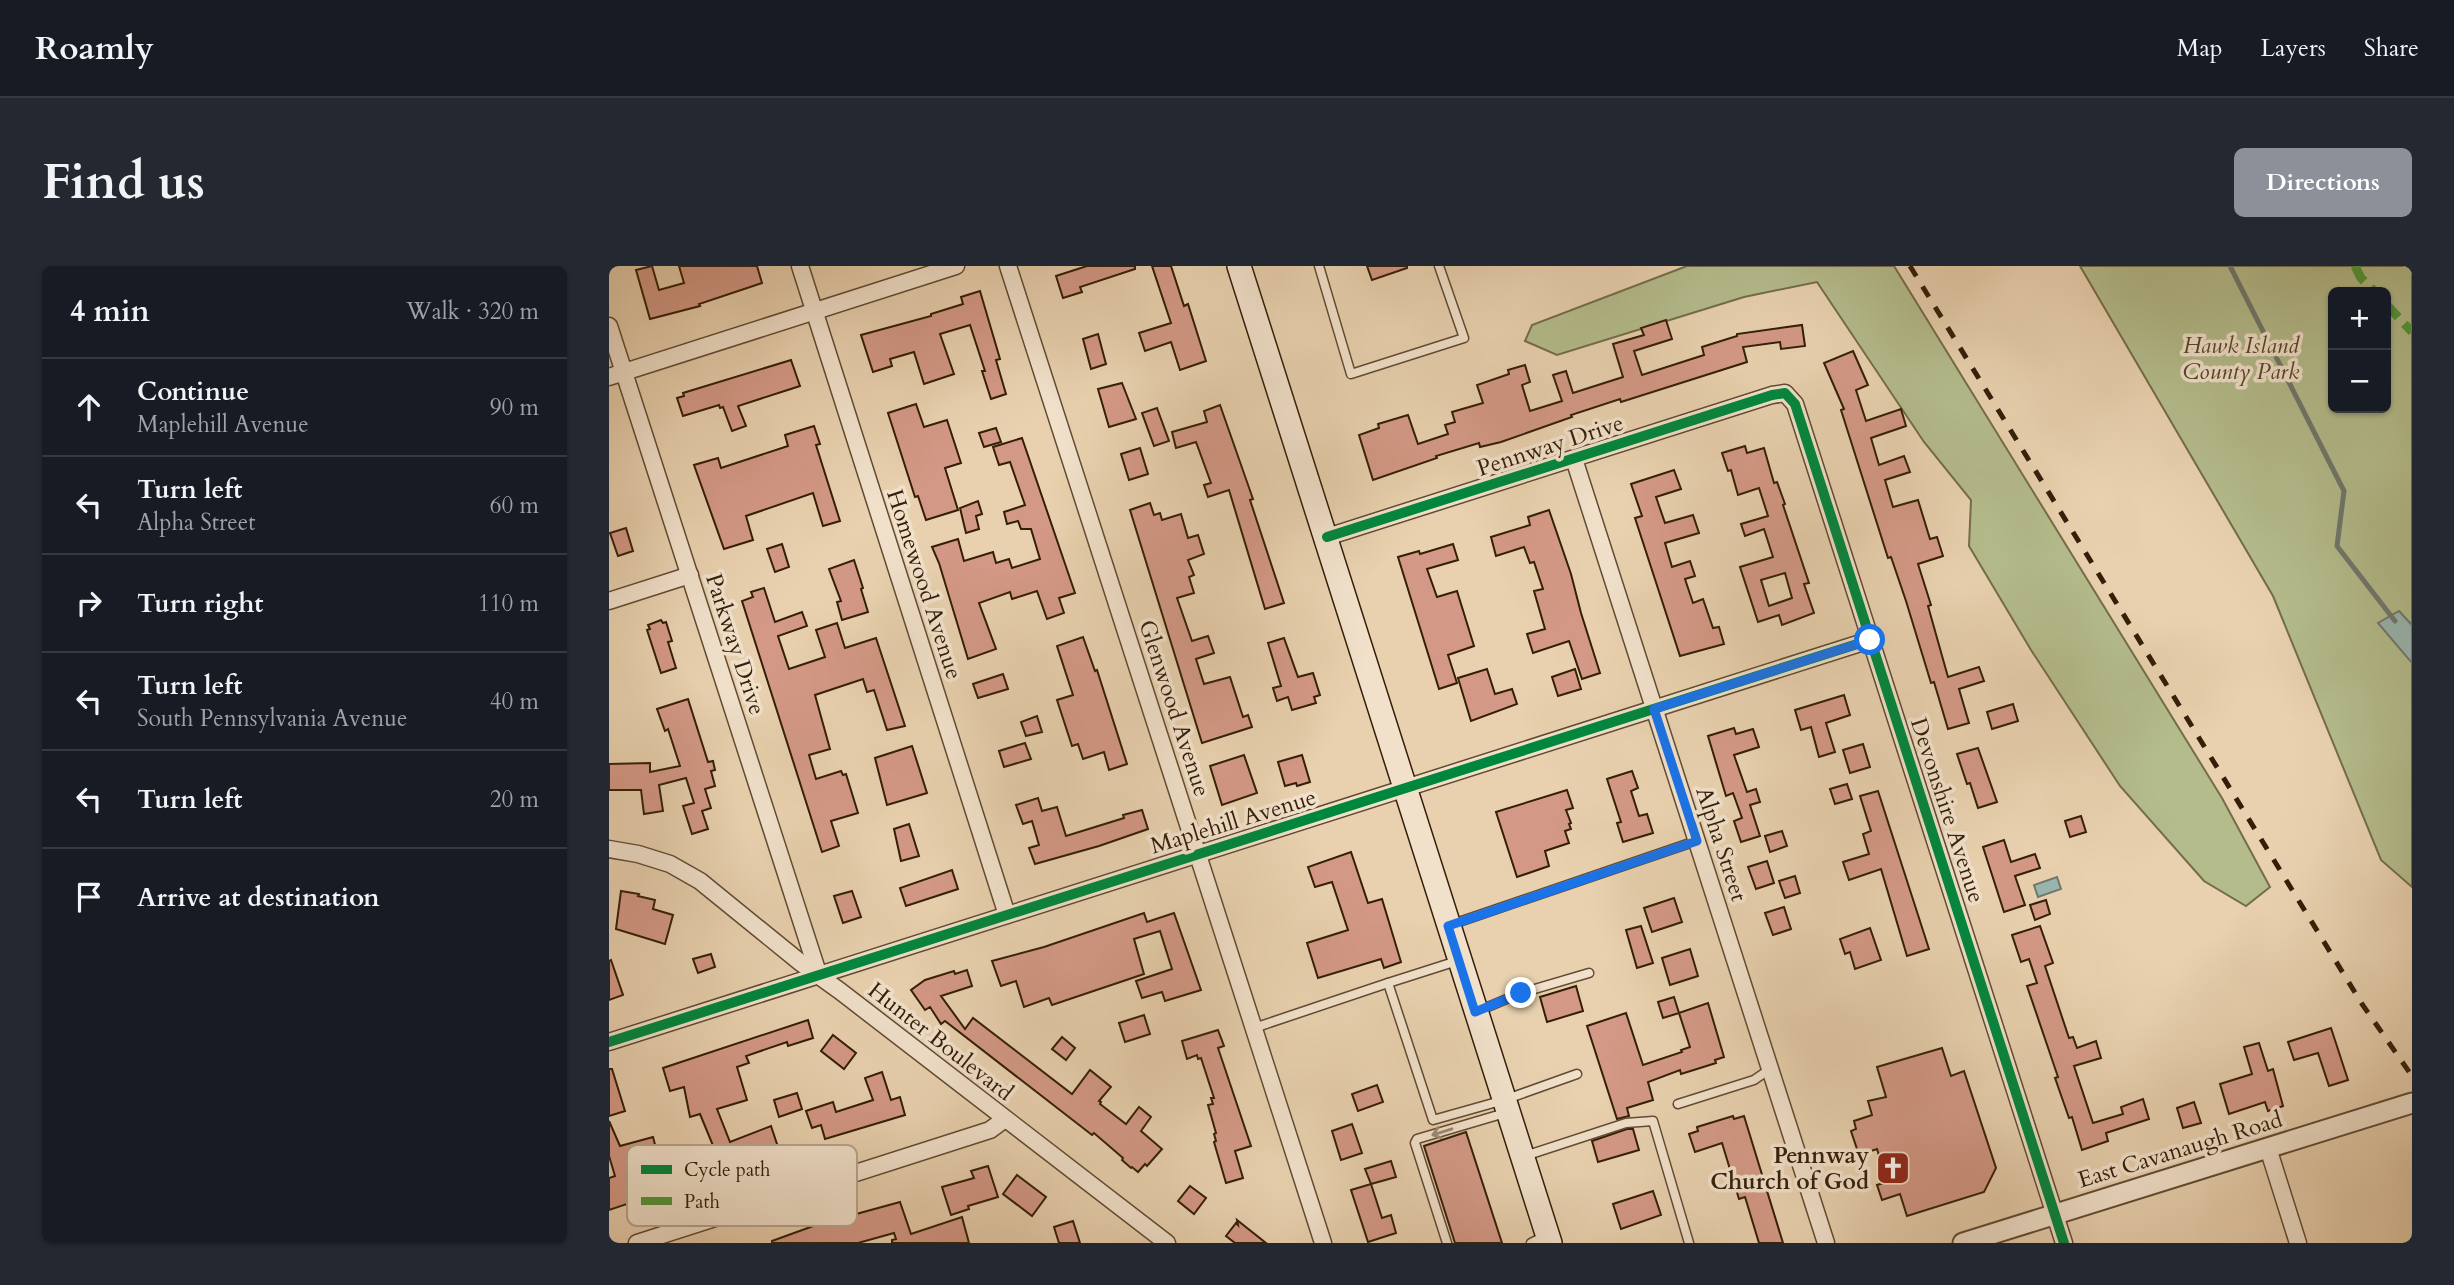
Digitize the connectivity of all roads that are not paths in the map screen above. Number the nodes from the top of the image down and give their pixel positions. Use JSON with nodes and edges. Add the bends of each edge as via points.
{"nodes":[{"id":1,"x":800,"y":266,"type":"edge"},
{"id":2,"x":956,"y":266,"type":"edge"},
{"id":3,"x":1008,"y":266,"type":"edge"},
{"id":4,"x":1239,"y":266,"type":"edge"},
{"id":5,"x":1319,"y":266,"type":"edge"},
{"id":6,"x":1439,"y":266,"type":"edge"},
{"id":7,"x":814,"y":311,"type":"junction"},
{"id":8,"x":609,"y":326,"type":"edge"},
{"id":9,"x":617,"y":374,"type":"edge"},
{"id":10,"x":1785,"y":393,"type":"joint"},
{"id":11,"x":1574,"y":459,"type":"junction"},
{"id":12,"x":1327,"y":537,"type":"junction"},
{"id":13,"x":690,"y":575,"type":"junction"},
{"id":14,"x":609,"y":601,"type":"edge"},
{"id":15,"x":1870,"y":640,"type":"junction"},
{"id":16,"x":1654,"y":709,"type":"junction"},
{"id":17,"x":1407,"y":788,"type":"junction"},
{"id":18,"x":1697,"y":841,"type":"junction"},
{"id":19,"x":609,"y":849,"type":"edge"},
{"id":20,"x":1198,"y":854,"type":"junction"},
{"id":21,"x":1007,"y":915,"type":"junction"},
{"id":22,"x":1448,"y":926,"type":"junction"},
{"id":23,"x":1459,"y":961,"type":"junction"},
{"id":24,"x":1588,"y":973,"type":"dead end"},
{"id":25,"x":819,"y":976,"type":"junction"},
{"id":26,"x":1388,"y":983,"type":"junction"},
{"id":27,"x":1475,"y":1012,"type":"junction"},
{"id":28,"x":1254,"y":1028,"type":"junction"},
{"id":29,"x":609,"y":1042,"type":"edge"},
{"id":30,"x":1770,"y":1069,"type":"junction"},
{"id":31,"x":1577,"y":1074,"type":"dead end"},
{"id":32,"x":2412,"y":1102,"type":"edge"},
{"id":33,"x":1678,"y":1104,"type":"dead end"},
{"id":34,"x":1506,"y":1106,"type":"junction"},
{"id":35,"x":1005,"y":1119,"type":"junction"},
{"id":36,"x":2268,"y":1148,"type":"junction"},
{"id":37,"x":1522,"y":1156,"type":"junction"},
{"id":38,"x":857,"y":1173,"type":"edge"},
{"id":39,"x":2056,"y":1214,"type":"junction"},
{"id":40,"x":690,"y":1226,"type":"edge"},
{"id":41,"x":1543,"y":1240,"type":"edge"},
{"id":42,"x":637,"y":1243,"type":"edge"},
{"id":43,"x":1167,"y":1243,"type":"edge"},
{"id":44,"x":1323,"y":1243,"type":"edge"},
{"id":45,"x":1447,"y":1243,"type":"edge"},
{"id":46,"x":1689,"y":1243,"type":"edge"},
{"id":47,"x":1826,"y":1243,"type":"edge"},
{"id":48,"x":1963,"y":1243,"type":"edge"},
{"id":49,"x":2064,"y":1243,"type":"edge"},
{"id":50,"x":2298,"y":1243,"type":"edge"}],
"edges":[{"from":1,"to":7,"type":"street","name":"Homewood Avenue"},
{"from":2,"to":7,"type":"street"},
{"from":3,"to":20,"type":"street","name":"Glenwood Avenue"},
{"from":4,"to":12,"type":"main road"},
{"from":5,"to":6,"type":"lane","via":[[1351,374],[1464,338]]},
{"from":7,"to":9,"type":"street"},
{"from":7,"to":21,"type":"street","name":"Homewood Avenue"},
{"from":8,"to":9,"type":"street","name":"Parkway Drive"},
{"from":9,"to":13,"type":"street","name":"Parkway Drive"},
{"from":10,"to":11,"type":"street","name":"Pennway Drive"},
{"from":10,"to":15,"type":"street","name":"Devonshire Avenue","via":[[1795,404]]},
{"from":11,"to":12,"type":"street","name":"Pennway Drive"},
{"from":11,"to":16,"type":"street","name":"Alpha Street"},
{"from":12,"to":17,"type":"main road"},
{"from":13,"to":14,"type":"street"},
{"from":13,"to":25,"type":"street","name":"Parkway Drive"},
{"from":15,"to":16,"type":"street","name":"Maplehill Avenue"},
{"from":15,"to":39,"type":"street","name":"Devonshire Avenue"},
{"from":16,"to":17,"type":"street","name":"Maplehill Avenue"},
{"from":16,"to":18,"type":"street","name":"Alpha Street"},
{"from":17,"to":20,"type":"street","name":"Maplehill Avenue"},
{"from":17,"to":22,"type":"main road"},
{"from":18,"to":22,"type":"lane"},
{"from":18,"to":30,"type":"street","name":"Alpha Street"},
{"from":19,"to":25,"type":"street","name":"Hunter Boulevard","via":[[670,864],[700,881]]},
{"from":20,"to":21,"type":"street","name":"Maplehill Avenue"},
{"from":20,"to":28,"type":"street","name":"Glenwood Avenue"},
{"from":21,"to":25,"type":"street","name":"Maplehill Avenue"},
{"from":22,"to":23,"type":"main road"},
{"from":23,"to":26,"type":"lane"},
{"from":23,"to":27,"type":"main road"},
{"from":24,"to":27,"type":"lane"},
{"from":25,"to":29,"type":"street","name":"Maplehill Avenue"},
{"from":25,"to":35,"type":"street","name":"Hunter Boulevard"},
{"from":26,"to":28,"type":"lane"},
{"from":26,"to":34,"type":"lane","via":[[1433,1120]]},
{"from":27,"to":34,"type":"main road"},
{"from":28,"to":44,"type":"street","name":"Glenwood Avenue"},
{"from":30,"to":33,"type":"lane","via":[[1754,1080]]},
{"from":30,"to":47,"type":"street","name":"Alpha Street"},
{"from":31,"to":34,"type":"lane"},
{"from":32,"to":36,"type":"street","name":"East Cavanaugh Road"},
{"from":34,"to":37,"type":"main road"},
{"from":34,"to":45,"type":"lane","one_way":true,"via":[[1415,1143]]},
{"from":35,"to":38,"type":"street","via":[[990,1130]]},
{"from":35,"to":43,"type":"street","name":"Hunter Boulevard"},
{"from":36,"to":39,"type":"street","name":"East Cavanaugh Road"},
{"from":36,"to":50,"type":"street"},
{"from":37,"to":41,"type":"main road"},
{"from":37,"to":46,"type":"lane","via":[[1626,1123],[1653,1121]]},
{"from":39,"to":48,"type":"street","name":"East Cavanaugh Road"},
{"from":39,"to":49,"type":"street","name":"Devonshire Avenue"},
{"from":40,"to":42,"type":"street"}]}
